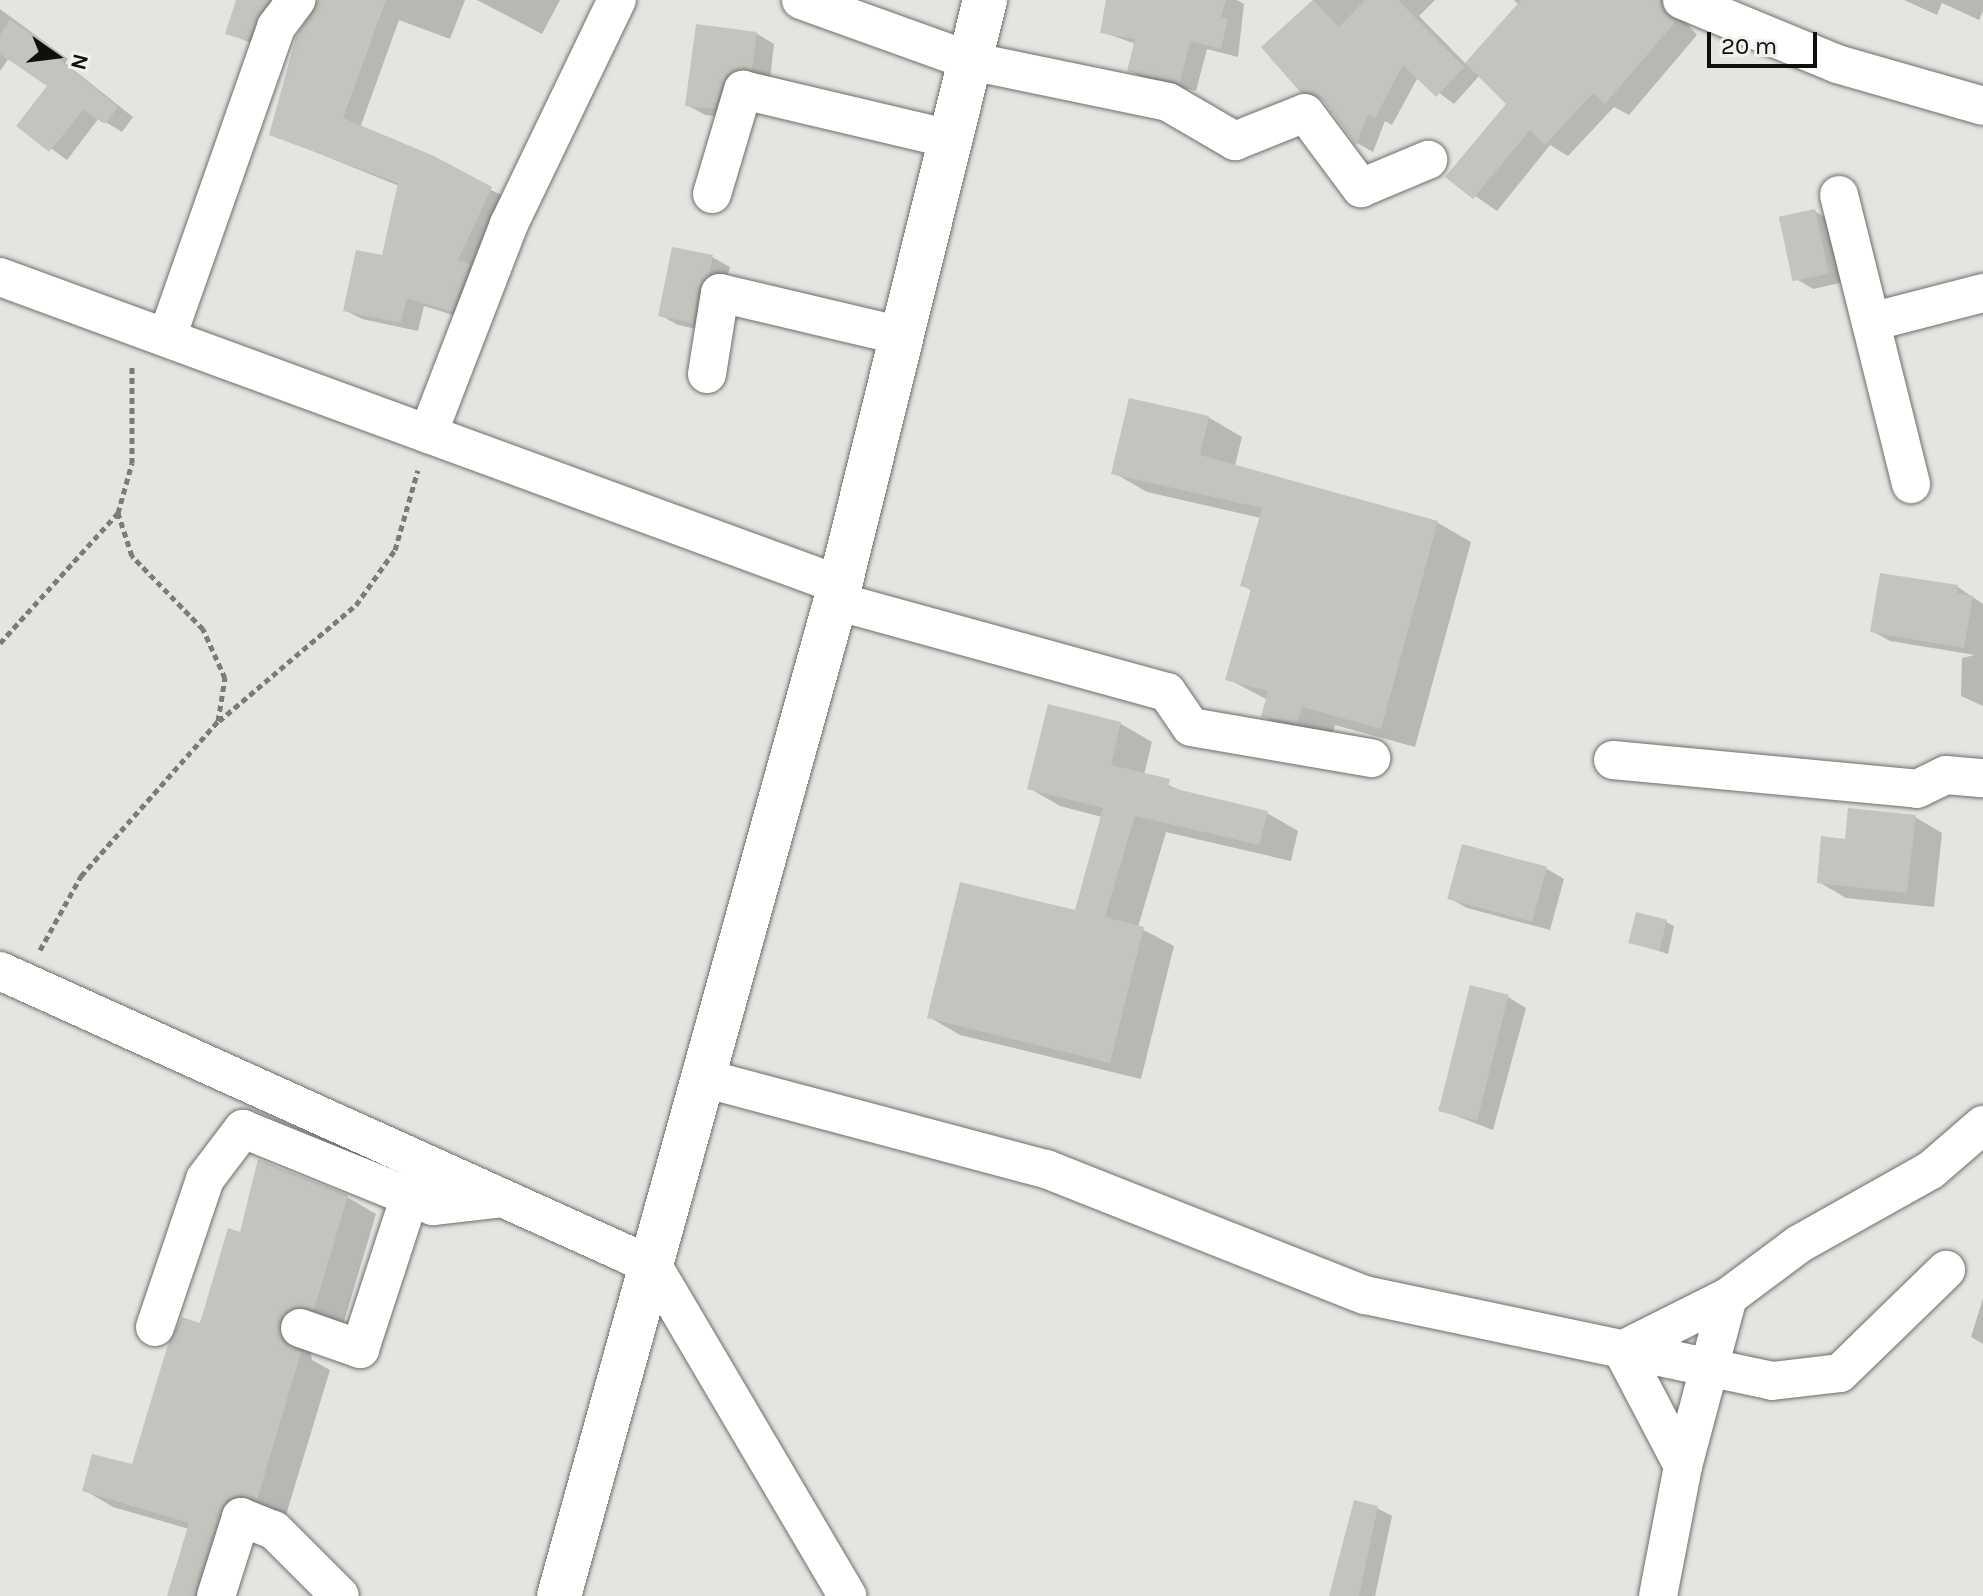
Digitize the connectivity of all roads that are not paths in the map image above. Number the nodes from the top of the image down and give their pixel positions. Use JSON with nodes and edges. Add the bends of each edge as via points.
{"nodes":[{"id":1,"x":296,"y":0,"type":"edge"},
{"id":2,"x":617,"y":0,"type":"edge"},
{"id":3,"x":801,"y":0,"type":"edge"},
{"id":4,"x":985,"y":0,"type":"edge"},
{"id":5,"x":1682,"y":0,"type":"edge"},
{"id":6,"x":970,"y":61,"type":"junction"},
{"id":7,"x":1983,"y":106,"type":"edge"},
{"id":8,"x":950,"y":139,"type":"junction"},
{"id":9,"x":1428,"y":160,"type":"dead end"},
{"id":10,"x":712,"y":194,"type":"dead end"},
{"id":11,"x":1839,"y":195,"type":"dead end"},
{"id":12,"x":0,"y":277,"type":"edge"},
{"id":13,"x":1983,"y":293,"type":"edge"},
{"id":14,"x":1871,"y":322,"type":"junction"},
{"id":15,"x":150,"y":332,"type":"junction"},
{"id":16,"x":902,"y":336,"type":"junction"},
{"id":17,"x":707,"y":374,"type":"dead end"},
{"id":18,"x":428,"y":434,"type":"junction"},
{"id":19,"x":1911,"y":484,"type":"dead end"},
{"id":20,"x":838,"y":593,"type":"junction"},
{"id":21,"x":1371,"y":758,"type":"dead end"},
{"id":22,"x":1613,"y":760,"type":"dead end"},
{"id":23,"x":1983,"y":778,"type":"edge"},
{"id":24,"x":12,"y":976,"type":"edge"},
{"id":25,"x":707,"y":1079,"type":"junction"},
{"id":26,"x":1982,"y":1128,"type":"edge"},
{"id":27,"x":410,"y":1196,"type":"junction"},
{"id":28,"x":503,"y":1198,"type":"junction"},
{"id":29,"x":653,"y":1266,"type":"junction"},
{"id":30,"x":1946,"y":1270,"type":"dead end"},
{"id":31,"x":1728,"y":1297,"type":"junction"},
{"id":32,"x":155,"y":1327,"type":"dead end"},
{"id":33,"x":300,"y":1328,"type":"dead end"},
{"id":34,"x":1622,"y":1350,"type":"junction"},
{"id":35,"x":1708,"y":1368,"type":"junction"},
{"id":36,"x":1683,"y":1466,"type":"junction"},
{"id":37,"x":216,"y":1596,"type":"edge"},
{"id":38,"x":340,"y":1596,"type":"edge"},
{"id":39,"x":559,"y":1596,"type":"edge"},
{"id":40,"x":847,"y":1596,"type":"edge"},
{"id":41,"x":1658,"y":1596,"type":"edge"}],
"edges":[{"from":1,"to":15,"type":"street","via":[[276,27]]},
{"from":2,"to":18,"type":"street","via":[[509,224]]},
{"from":3,"to":6,"type":"street"},
{"from":4,"to":6,"type":"main road"},
{"from":5,"to":7,"type":"street","via":[[1692,9],[1837,64]]},
{"from":6,"to":8,"type":"main road"},
{"from":6,"to":9,"type":"street","via":[[1168,102],[1235,141],[1305,113],[1361,188]]},
{"from":8,"to":10,"type":"street","via":[[743,90]]},
{"from":8,"to":16,"type":"main road"},
{"from":11,"to":14,"type":"street"},
{"from":12,"to":15,"type":"street"},
{"from":13,"to":14,"type":"street"},
{"from":14,"to":19,"type":"street"},
{"from":15,"to":18,"type":"street"},
{"from":16,"to":17,"type":"street","via":[[720,293]]},
{"from":16,"to":20,"type":"main road"},
{"from":18,"to":20,"type":"street"},
{"from":20,"to":21,"type":"street","via":[[1167,692],[1191,727]]},
{"from":20,"to":25,"type":"main road"},
{"from":22,"to":23,"type":"street","via":[[1917,789],[1946,775]]},
{"from":24,"to":28,"type":"street"},
{"from":25,"to":29,"type":"main road"},
{"from":25,"to":34,"type":"street","via":[[1046,1169],[1365,1295]]},
{"from":26,"to":31,"type":"street","via":[[1931,1170],[1799,1244]]},
{"from":27,"to":28,"type":"street","via":[[433,1206]]},
{"from":27,"to":32,"type":"street","via":[[243,1129],[205,1179]]},
{"from":27,"to":33,"type":"street","via":[[360,1349]]},
{"from":28,"to":29,"type":"street"},
{"from":29,"to":39,"type":"main road"},
{"from":29,"to":40,"type":"street"},
{"from":30,"to":35,"type":"street","via":[[1840,1373],[1772,1381]]},
{"from":31,"to":34,"type":"street"},
{"from":31,"to":35,"type":"street"},
{"from":34,"to":35,"type":"street"},
{"from":34,"to":36,"type":"street"},
{"from":35,"to":36,"type":"street"},
{"from":36,"to":41,"type":"street"},
{"from":37,"to":38,"type":"street","via":[[241,1517],[274,1530]]}]}
